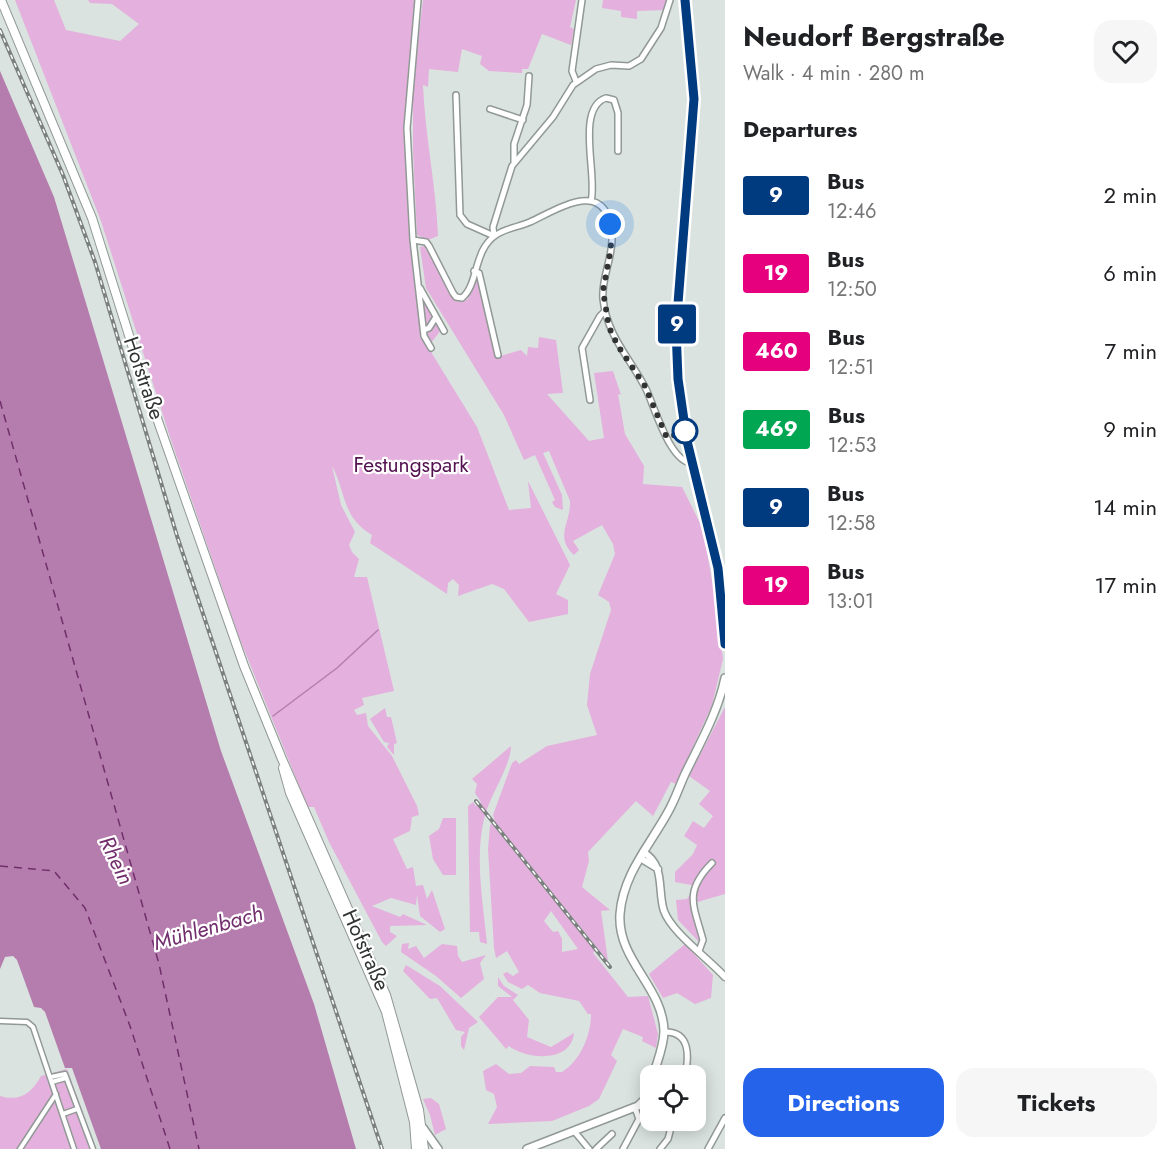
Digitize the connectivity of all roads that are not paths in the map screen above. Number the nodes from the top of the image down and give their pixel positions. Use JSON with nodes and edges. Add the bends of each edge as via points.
{"nodes":[{"id":1,"x":2,"y":0,"type":"edge"},
{"id":2,"x":418,"y":0,"type":"edge"},
{"id":3,"x":582,"y":0,"type":"edge"},
{"id":4,"x":670,"y":0,"type":"edge"},
{"id":5,"x":685,"y":0,"type":"edge"},
{"id":6,"x":529,"y":76,"type":"dead end"},
{"id":7,"x":576,"y":81,"type":"junction"},
{"id":8,"x":456,"y":95,"type":"dead end"},
{"id":9,"x":490,"y":109,"type":"dead end"},
{"id":10,"x":523,"y":120,"type":"junction"},
{"id":11,"x":618,"y":151,"type":"dead end"},
{"id":12,"x":514,"y":163,"type":"junction"},
{"id":13,"x":591,"y":201,"type":"junction"},
{"id":14,"x":494,"y":236,"type":"junction"},
{"id":15,"x":413,"y":240,"type":"junction"},
{"id":16,"x":474,"y":271,"type":"junction"},
{"id":17,"x":418,"y":282,"type":"junction"},
{"id":18,"x":605,"y":311,"type":"junction"},
{"id":19,"x":436,"y":317,"type":"junction"},
{"id":20,"x":424,"y":330,"type":"junction"},
{"id":21,"x":444,"y":331,"type":"dead end"},
{"id":22,"x":431,"y":348,"type":"dead end"},
{"id":23,"x":498,"y":355,"type":"dead end"},
{"id":24,"x":591,"y":400,"type":"dead end"},
{"id":25,"x":693,"y":463,"type":"junction"},
{"id":26,"x":723,"y":591,"type":"edge"},
{"id":27,"x":725,"y":644,"type":"edge"},
{"id":28,"x":725,"y":678,"type":"edge"},
{"id":29,"x":723,"y":692,"type":"edge"},
{"id":30,"x":282,"y":759,"type":"junction"},
{"id":31,"x":641,"y":855,"type":"junction"},
{"id":32,"x":712,"y":863,"type":"dead end"},
{"id":33,"x":699,"y":951,"type":"junction"},
{"id":34,"x":725,"y":977,"type":"edge"},
{"id":35,"x":0,"y":1021,"type":"edge"},
{"id":36,"x":664,"y":1032,"type":"junction"},
{"id":37,"x":656,"y":1065,"type":"edge"},
{"id":38,"x":688,"y":1065,"type":"edge"},
{"id":39,"x":52,"y":1080,"type":"junction"},
{"id":40,"x":57,"y":1094,"type":"junction"},
{"id":41,"x":640,"y":1102,"type":"edge"},
{"id":42,"x":638,"y":1106,"type":"junction"},
{"id":43,"x":77,"y":1109,"type":"junction"},
{"id":44,"x":63,"y":1114,"type":"junction"},
{"id":45,"x":725,"y":1118,"type":"edge"},
{"id":46,"x":423,"y":1128,"type":"junction"},
{"id":47,"x":574,"y":1131,"type":"junction"},
{"id":48,"x":670,"y":1131,"type":"edge"},
{"id":49,"x":612,"y":1134,"type":"dead end"},
{"id":50,"x":20,"y":1149,"type":"edge"},
{"id":51,"x":74,"y":1149,"type":"edge"},
{"id":52,"x":93,"y":1149,"type":"edge"},
{"id":53,"x":416,"y":1149,"type":"edge"},
{"id":54,"x":424,"y":1149,"type":"edge"},
{"id":55,"x":438,"y":1149,"type":"edge"},
{"id":56,"x":527,"y":1149,"type":"edge"},
{"id":57,"x":589,"y":1149,"type":"edge"},
{"id":58,"x":596,"y":1149,"type":"edge"},
{"id":59,"x":624,"y":1149,"type":"edge"},
{"id":60,"x":660,"y":1149,"type":"edge"},
{"id":61,"x":708,"y":1149,"type":"edge"}],
"edges":[{"from":1,"to":30,"type":"main road","name":"Hofstraße","via":[[92,218],[220,604]]},
{"from":2,"to":15,"type":"street","via":[[407,128]]},
{"from":3,"to":7,"type":"street","via":[[573,71]]},
{"from":4,"to":7,"type":"street","via":[[661,28],[641,59],[629,66],[604,66]]},
{"from":5,"to":25,"type":"main road","via":[[694,99],[676,345],[681,410]]},
{"from":6,"to":10,"type":"street"},
{"from":7,"to":12,"type":"street","via":[[553,117]]},
{"from":8,"to":14,"type":"street","via":[[459,210],[467,224]]},
{"from":9,"to":10,"type":"street"},
{"from":10,"to":12,"type":"street","via":[[513,150]]},
{"from":11,"to":13,"type":"street","via":[[618,113],[614,100],[606,98],[597,102],[588,120],[594,188]]},
{"from":12,"to":14,"type":"street","via":[[493,227]]},
{"from":13,"to":14,"type":"street","via":[[571,202]]},
{"from":13,"to":18,"type":"street","via":[[603,210],[611,231],[603,291]]},
{"from":14,"to":16,"type":"street","via":[[483,249]]},
{"from":15,"to":16,"type":"street","via":[[426,242],[456,297],[465,296]]},
{"from":15,"to":17,"type":"street"},
{"from":16,"to":23,"type":"street","via":[[479,273]]},
{"from":17,"to":19,"type":"street"},
{"from":17,"to":20,"type":"street"},
{"from":18,"to":24,"type":"street","via":[[582,350]]},
{"from":18,"to":25,"type":"street","via":[[613,337],[645,386],[662,429],[680,456]]},
{"from":19,"to":20,"type":"street"},
{"from":19,"to":21,"type":"street"},
{"from":20,"to":22,"type":"street"},
{"from":25,"to":26,"type":"main road"},
{"from":26,"to":27,"type":"main road"},
{"from":28,"to":29,"type":"main road"},
{"from":29,"to":31,"type":"main road","via":[[669,810]]},
{"from":30,"to":46,"type":"main road","name":"Hofstraße","via":[[384,989]]},
{"from":30,"to":53,"type":"main road","name":"Hofstraße","via":[[299,816],[386,1012],[414,1122]]},
{"from":31,"to":33,"type":"street","via":[[654,860],[658,869],[667,917]]},
{"from":31,"to":36,"type":"main road","via":[[622,898],[621,931],[630,958],[659,1009]]},
{"from":32,"to":33,"type":"street","via":[[696,882],[693,893],[694,914],[703,940]]},
{"from":33,"to":34,"type":"street"},
{"from":35,"to":39,"type":"street","via":[[27,1022],[36,1027]]},
{"from":36,"to":37,"type":"main road"},
{"from":36,"to":38,"type":"street","via":[[683,1039],[690,1054]]},
{"from":39,"to":40,"type":"street"},
{"from":39,"to":43,"type":"street","via":[[66,1078]]},
{"from":40,"to":44,"type":"street"},
{"from":40,"to":50,"type":"street"},
{"from":41,"to":42,"type":"main road"},
{"from":42,"to":47,"type":"main road"},
{"from":42,"to":59,"type":"street","via":[[639,1119]]},
{"from":43,"to":44,"type":"street"},
{"from":43,"to":52,"type":"street"},
{"from":44,"to":51,"type":"street"},
{"from":45,"to":61,"type":"street"},
{"from":46,"to":54,"type":"main road","name":"Hofstraße"},
{"from":46,"to":55,"type":"main road"},
{"from":47,"to":56,"type":"main road"},
{"from":47,"to":57,"type":"street"},
{"from":48,"to":60,"type":"street"},
{"from":49,"to":58,"type":"street"}]}
